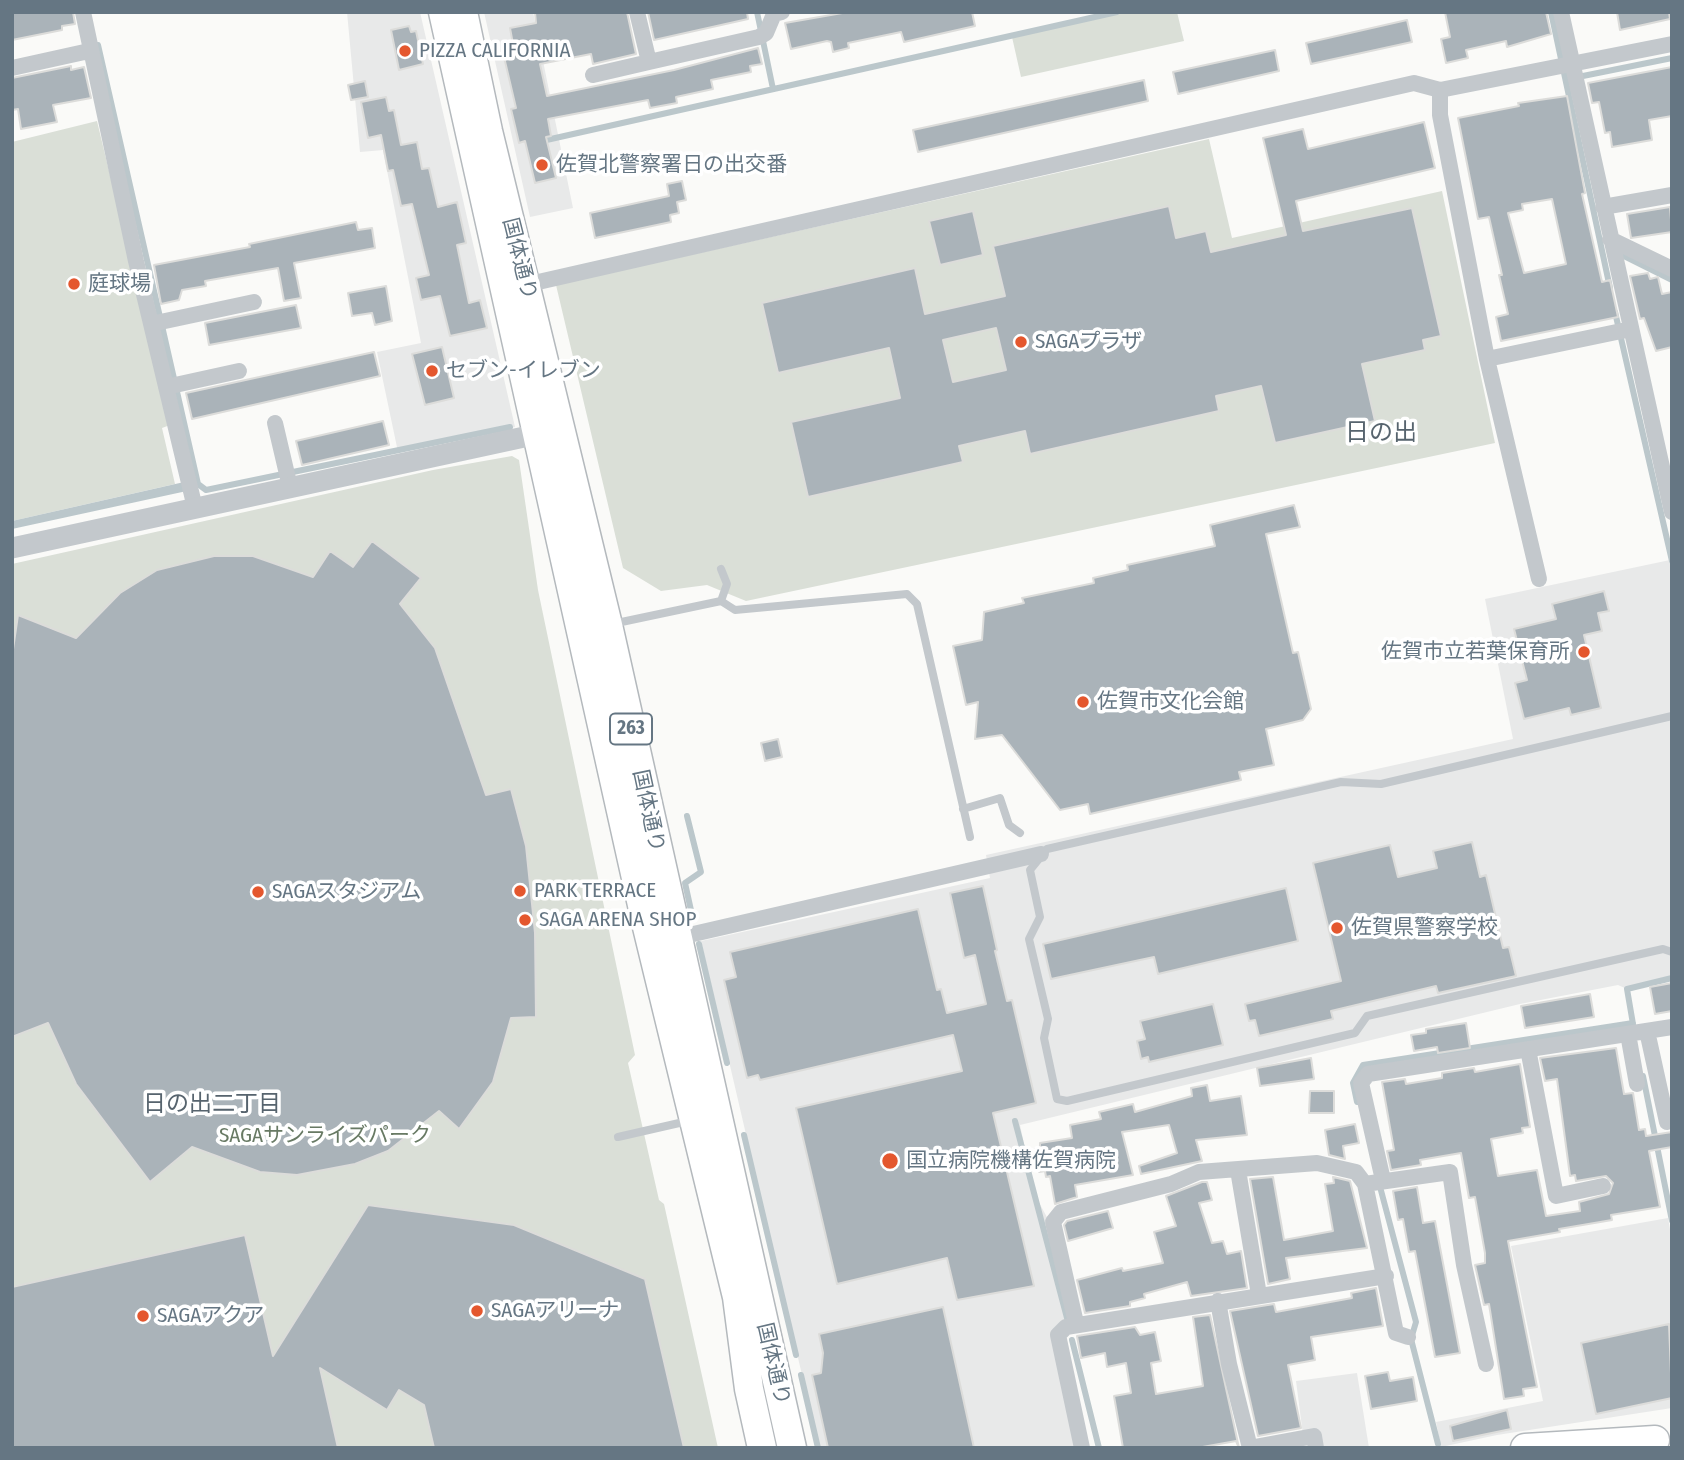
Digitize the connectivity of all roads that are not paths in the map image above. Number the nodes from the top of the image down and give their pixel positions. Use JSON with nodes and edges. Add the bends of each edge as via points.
{"nodes":[{"id":1,"x":83,"y":12,"type":"edge"},
{"id":2,"x":443,"y":12,"type":"edge"},
{"id":3,"x":463,"y":12,"type":"edge"},
{"id":4,"x":637,"y":12,"type":"edge"},
{"id":5,"x":782,"y":12,"type":"edge"},
{"id":6,"x":1561,"y":12,"type":"edge"},
{"id":7,"x":1672,"y":44,"type":"edge"},
{"id":8,"x":89,"y":51,"type":"junction"},
{"id":9,"x":649,"y":62,"type":"junction"},
{"id":10,"x":12,"y":68,"type":"edge"},
{"id":11,"x":1569,"y":71,"type":"junction"},
{"id":12,"x":593,"y":75,"type":"dead end"},
{"id":13,"x":1440,"y":90,"type":"junction"},
{"id":14,"x":1672,"y":195,"type":"edge"},
{"id":15,"x":1603,"y":207,"type":"junction"},
{"id":16,"x":1612,"y":246,"type":"junction"},
{"id":17,"x":1672,"y":269,"type":"edge"},
{"id":18,"x":525,"y":285,"type":"junction"},
{"id":19,"x":254,"y":302,"type":"dead end"},
{"id":20,"x":159,"y":323,"type":"junction"},
{"id":21,"x":1623,"y":330,"type":"junction"},
{"id":22,"x":1487,"y":359,"type":"junction"},
{"id":23,"x":239,"y":371,"type":"dead end"},
{"id":24,"x":173,"y":385,"type":"junction"},
{"id":25,"x":275,"y":423,"type":"dead end"},
{"id":26,"x":538,"y":434,"type":"junction"},
{"id":27,"x":289,"y":487,"type":"junction"},
{"id":28,"x":193,"y":502,"type":"junction"},
{"id":29,"x":1672,"y":512,"type":"edge"},
{"id":30,"x":12,"y":548,"type":"edge"},
{"id":31,"x":721,"y":569,"type":"dead end"},
{"id":32,"x":1539,"y":579,"type":"dead end"},
{"id":33,"x":721,"y":601,"type":"junction"},
{"id":34,"x":595,"y":627,"type":"junction"},
{"id":35,"x":1672,"y":716,"type":"edge"},
{"id":36,"x":963,"y":809,"type":"junction"},
{"id":37,"x":1020,"y":833,"type":"dead end"},
{"id":38,"x":970,"y":837,"type":"dead end"},
{"id":39,"x":1041,"y":853,"type":"junction"},
{"id":40,"x":676,"y":938,"type":"junction"},
{"id":41,"x":1672,"y":952,"type":"edge"},
{"id":42,"x":1672,"y":1027,"type":"edge"},
{"id":43,"x":1639,"y":1032,"type":"junction"},
{"id":44,"x":1528,"y":1049,"type":"junction"},
{"id":45,"x":1637,"y":1084,"type":"dead end"},
{"id":46,"x":694,"y":1120,"type":"junction"},
{"id":47,"x":1667,"y":1122,"type":"dead end"},
{"id":48,"x":618,"y":1137,"type":"dead end"},
{"id":49,"x":1238,"y":1170,"type":"junction"},
{"id":50,"x":1373,"y":1182,"type":"junction"},
{"id":51,"x":1604,"y":1186,"type":"dead end"},
{"id":52,"x":1386,"y":1276,"type":"junction"},
{"id":53,"x":1259,"y":1295,"type":"junction"},
{"id":54,"x":1218,"y":1301,"type":"junction"},
{"id":55,"x":1076,"y":1323,"type":"junction"},
{"id":56,"x":1408,"y":1337,"type":"dead end"},
{"id":57,"x":1486,"y":1364,"type":"dead end"},
{"id":58,"x":1663,"y":1438,"type":"edge"},
{"id":59,"x":762,"y":1448,"type":"edge"},
{"id":60,"x":792,"y":1448,"type":"edge"},
{"id":61,"x":1082,"y":1448,"type":"edge"},
{"id":62,"x":1249,"y":1448,"type":"edge"},
{"id":63,"x":1316,"y":1448,"type":"edge"},
{"id":64,"x":1525,"y":1448,"type":"edge"},
{"id":65,"x":1619,"y":1448,"type":"edge"}],
"edges":[{"from":1,"to":8,"type":"street"},
{"from":2,"to":26,"type":"highway","name":"国体通り","number":"263"},
{"from":3,"to":18,"type":"highway","name":"国体通り","number":"263"},
{"from":4,"to":9,"type":"street"},
{"from":5,"to":9,"type":"street","via":[[774,14],[763,35]]},
{"from":6,"to":11,"type":"street"},
{"from":7,"to":11,"type":"street"},
{"from":8,"to":10,"type":"street"},
{"from":8,"to":20,"type":"street"},
{"from":9,"to":12,"type":"street"},
{"from":11,"to":13,"type":"street"},
{"from":11,"to":15,"type":"street"},
{"from":13,"to":18,"type":"street","via":[[1414,83]]},
{"from":13,"to":22,"type":"street","via":[[1440,115]]},
{"from":14,"to":15,"type":"street"},
{"from":15,"to":16,"type":"street"},
{"from":16,"to":17,"type":"street"},
{"from":16,"to":21,"type":"street"},
{"from":18,"to":34,"type":"highway","name":"国体通り","number":"263"},
{"from":19,"to":20,"type":"street"},
{"from":20,"to":24,"type":"street"},
{"from":21,"to":22,"type":"street"},
{"from":21,"to":29,"type":"street"},
{"from":22,"to":32,"type":"street"},
{"from":23,"to":24,"type":"street"},
{"from":24,"to":28,"type":"street"},
{"from":25,"to":27,"type":"street"},
{"from":26,"to":27,"type":"street"},
{"from":26,"to":34,"type":"highway","name":"国体通り","number":"263"},
{"from":27,"to":28,"type":"street"},
{"from":28,"to":30,"type":"street"},
{"from":31,"to":33,"type":"lane","via":[[727,584]]},
{"from":33,"to":34,"type":"lane"},
{"from":33,"to":36,"type":"lane","via":[[735,610],[907,594],[917,604]]},
{"from":34,"to":40,"type":"highway","name":"国体通り","number":"263"},
{"from":34,"to":46,"type":"highway","name":"国体通り","number":"263","via":[[646,923]]},
{"from":35,"to":39,"type":"lane","via":[[1381,784],[1342,782]]},
{"from":36,"to":37,"type":"lane","via":[[1000,798],[1009,825]]},
{"from":36,"to":38,"type":"lane"},
{"from":39,"to":40,"type":"street"},
{"from":39,"to":41,"type":"lane","via":[[1030,870],[1040,917],[1030,939],[1048,1019],[1044,1038],[1058,1099],[1067,1101],[1355,1033],[1367,1016],[1664,949]]},
{"from":40,"to":60,"type":"highway","name":"国体通り","number":"263"},
{"from":42,"to":43,"type":"street"},
{"from":43,"to":44,"type":"street"},
{"from":43,"to":45,"type":"street"},
{"from":43,"to":47,"type":"street"},
{"from":44,"to":50,"type":"street","via":[[1368,1074],[1361,1083]]},
{"from":44,"to":51,"type":"street","via":[[1556,1196]]},
{"from":46,"to":48,"type":"lane"},
{"from":46,"to":59,"type":"highway","name":"国体通り","number":"263","via":[[737,1297]]},
{"from":49,"to":50,"type":"street","via":[[1317,1164],[1356,1172]]},
{"from":49,"to":53,"type":"street"},
{"from":49,"to":55,"type":"street","via":[[1199,1172],[1171,1184],[1061,1212],[1053,1222]]},
{"from":50,"to":52,"type":"street"},
{"from":50,"to":57,"type":"street","via":[[1450,1171]]},
{"from":52,"to":53,"type":"street"},
{"from":52,"to":56,"type":"street","via":[[1396,1333]]},
{"from":53,"to":54,"type":"street"},
{"from":54,"to":55,"type":"street"},
{"from":54,"to":62,"type":"street"},
{"from":55,"to":61,"type":"street","via":[[1058,1335]]},
{"from":58,"to":64,"type":"highway"},
{"from":58,"to":65,"type":"highway"},
{"from":62,"to":63,"type":"street","via":[[1314,1436]]}]}
